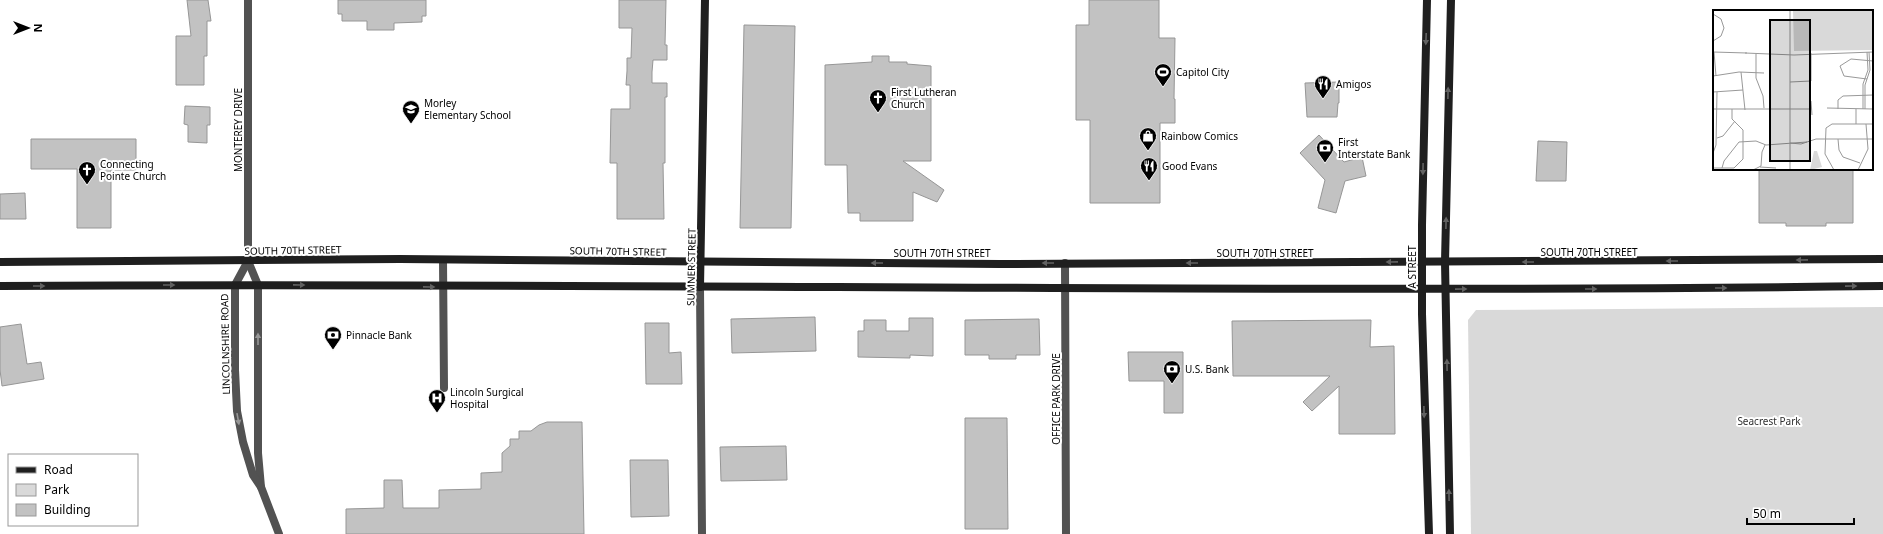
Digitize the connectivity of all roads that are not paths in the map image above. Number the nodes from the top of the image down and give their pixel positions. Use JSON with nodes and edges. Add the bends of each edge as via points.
{"nodes":[{"id":1,"x":248,"y":0,"type":"edge"},
{"id":2,"x":706,"y":0,"type":"edge"},
{"id":3,"x":1427,"y":0,"type":"edge"},
{"id":4,"x":1450,"y":0,"type":"edge"},
{"id":5,"x":1883,"y":259,"type":"edge"},
{"id":6,"x":444,"y":260,"type":"junction"},
{"id":7,"x":248,"y":261,"type":"junction"},
{"id":8,"x":0,"y":262,"type":"edge"},
{"id":9,"x":700,"y":262,"type":"junction"},
{"id":10,"x":1422,"y":262,"type":"junction"},
{"id":11,"x":1446,"y":262,"type":"junction"},
{"id":12,"x":1065,"y":263,"type":"junction"},
{"id":13,"x":234,"y":285,"type":"junction"},
{"id":14,"x":258,"y":285,"type":"junction"},
{"id":15,"x":0,"y":286,"type":"edge"},
{"id":16,"x":1883,"y":286,"type":"edge"},
{"id":17,"x":443,"y":287,"type":"junction"},
{"id":18,"x":700,"y":287,"type":"junction"},
{"id":19,"x":1066,"y":288,"type":"junction"},
{"id":20,"x":1422,"y":289,"type":"junction"},
{"id":21,"x":1446,"y":289,"type":"junction"},
{"id":22,"x":444,"y":388,"type":"dead end"},
{"id":23,"x":261,"y":487,"type":"junction"},
{"id":24,"x":279,"y":534,"type":"edge"},
{"id":25,"x":702,"y":534,"type":"edge"},
{"id":26,"x":1066,"y":534,"type":"edge"},
{"id":27,"x":1429,"y":534,"type":"edge"},
{"id":28,"x":1450,"y":534,"type":"edge"}],
"edges":[{"from":1,"to":7,"type":"street","name":"MONTEREY DRIVE"},
{"from":2,"to":9,"type":"main road","name":"SUMNER STREET"},
{"from":3,"to":10,"type":"main road","name":"A STREET","one_way":true},
{"from":11,"to":4,"type":"main road","one_way":true},
{"from":5,"to":11,"type":"main road","name":"SOUTH 70TH STREET","one_way":true},
{"from":6,"to":7,"type":"main road","name":"SOUTH 70TH STREET"},
{"from":6,"to":9,"type":"main road","name":"SOUTH 70TH STREET"},
{"from":6,"to":17,"type":"street"},
{"from":7,"to":8,"type":"main road","name":"SOUTH 70TH STREET"},
{"from":7,"to":13,"type":"street","name":"LINCOLNSHIRE ROAD"},
{"from":7,"to":14,"type":"street","name":"LINCOLNSHIRE ROAD"},
{"from":12,"to":9,"type":"main road","name":"SOUTH 70TH STREET","one_way":true},
{"from":9,"to":18,"type":"main road","name":"SUMNER STREET"},
{"from":10,"to":11,"type":"main road","name":"SOUTH 70TH STREET"},
{"from":10,"to":12,"type":"main road","name":"SOUTH 70TH STREET","one_way":true},
{"from":10,"to":20,"type":"main road","name":"A STREET"},
{"from":11,"to":21,"type":"main road"},
{"from":12,"to":19,"type":"street","name":"OFFICE PARK DRIVE"},
{"from":13,"to":14,"type":"main road"},
{"from":15,"to":13,"type":"main road","one_way":true},
{"from":13,"to":23,"type":"street","name":"LINCOLNSHIRE ROAD","one_way":true,"via":[[237,411],[253,475]]},
{"from":14,"to":17,"type":"main road","one_way":true},
{"from":23,"to":14,"type":"street","name":"LINCOLNSHIRE ROAD","one_way":true,"via":[[258,453]]},
{"from":21,"to":16,"type":"main road","one_way":true},
{"from":17,"to":18,"type":"main road"},
{"from":17,"to":22,"type":"street"},
{"from":18,"to":19,"type":"main road"},
{"from":18,"to":25,"type":"street","name":"SUMNER STREET"},
{"from":19,"to":20,"type":"main road"},
{"from":19,"to":26,"type":"street","name":"OFFICE PARK DRIVE"},
{"from":20,"to":21,"type":"main road"},
{"from":20,"to":27,"type":"main road","name":"A STREET","one_way":true},
{"from":28,"to":21,"type":"main road","one_way":true},
{"from":23,"to":24,"type":"street","name":"LINCOLNSHIRE ROAD"}]}
